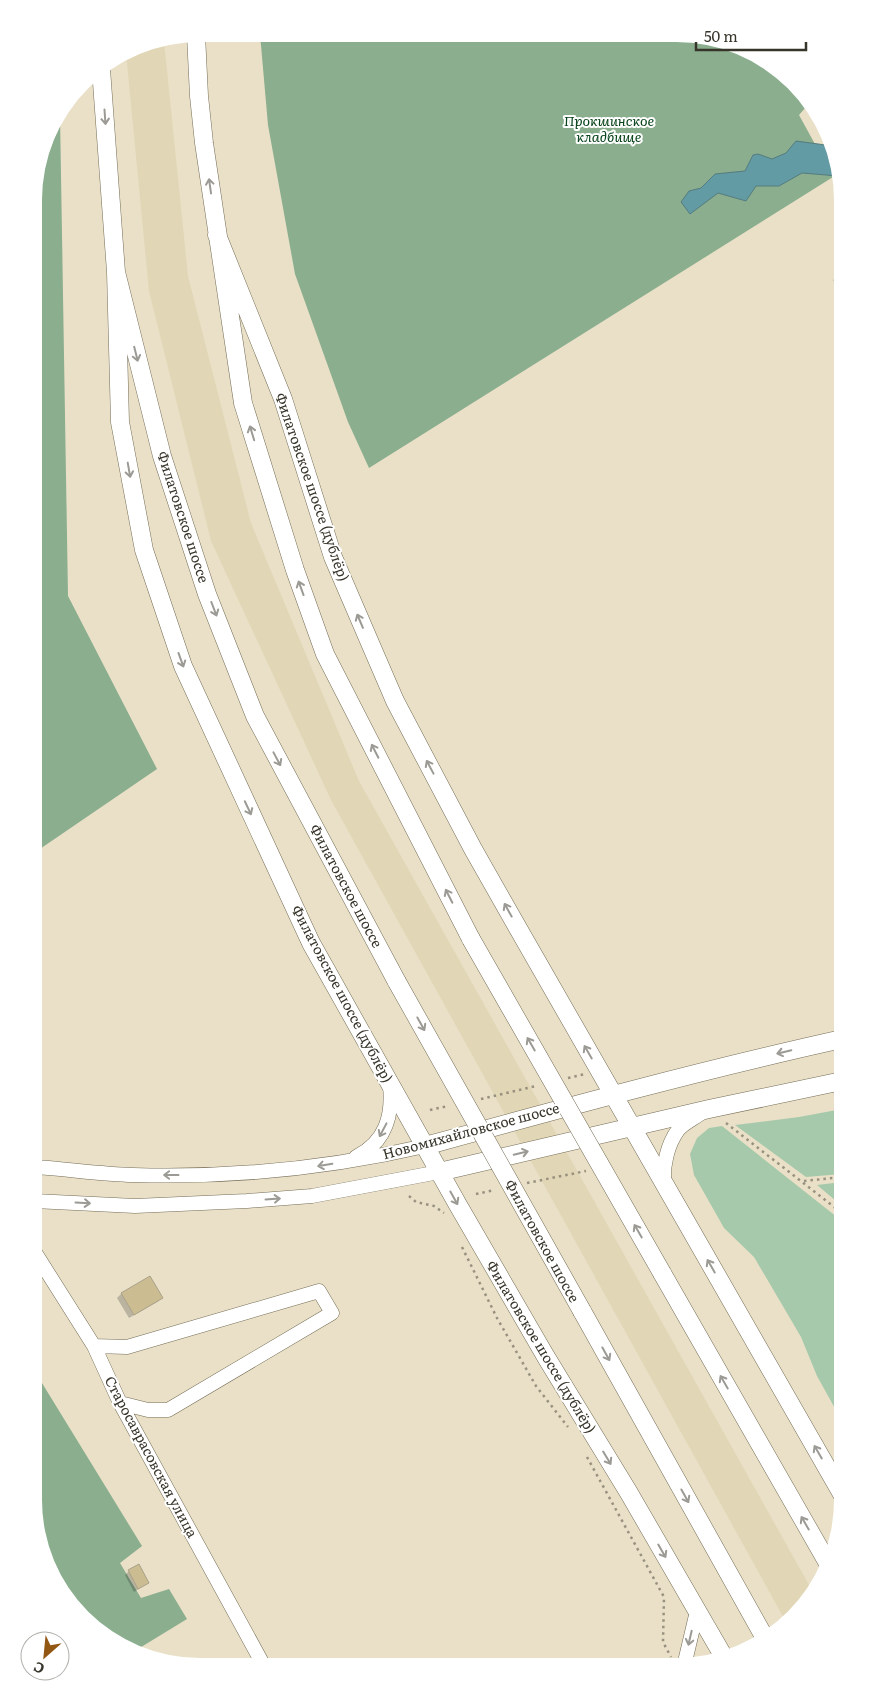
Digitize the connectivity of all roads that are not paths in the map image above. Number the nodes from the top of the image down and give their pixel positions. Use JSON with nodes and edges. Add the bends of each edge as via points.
{"nodes":[{"id":1,"x":197,"y":42,"type":"edge"},
{"id":2,"x":102,"y":78,"type":"edge"},
{"id":3,"x":217,"y":234,"type":"junction"},
{"id":4,"x":116,"y":272,"type":"junction"},
{"id":5,"x":833,"y":1041,"type":"edge"},
{"id":6,"x":833,"y":1083,"type":"edge"},
{"id":7,"x":390,"y":1084,"type":"junction"},
{"id":8,"x":612,"y":1094,"type":"junction"},
{"id":9,"x":709,"y":1109,"type":"junction"},
{"id":10,"x":631,"y":1128,"type":"junction"},
{"id":11,"x":425,"y":1146,"type":"junction"},
{"id":12,"x":350,"y":1160,"type":"junction"},
{"id":13,"x":42,"y":1168,"type":"edge"},
{"id":14,"x":440,"y":1172,"type":"junction"},
{"id":15,"x":664,"y":1186,"type":"junction"},
{"id":16,"x":42,"y":1201,"type":"edge"},
{"id":17,"x":42,"y":1264,"type":"edge"},
{"id":18,"x":94,"y":1346,"type":"junction"},
{"id":19,"x":120,"y":1404,"type":"junction"},
{"id":20,"x":833,"y":1478,"type":"edge"},
{"id":21,"x":823,"y":1555,"type":"edge"},
{"id":22,"x":697,"y":1610,"type":"junction"},
{"id":23,"x":762,"y":1632,"type":"edge"},
{"id":24,"x":721,"y":1651,"type":"edge"},
{"id":25,"x":260,"y":1658,"type":"edge"},
{"id":26,"x":679,"y":1658,"type":"edge"}],
"edges":[{"from":3,"to":1,"type":"main road","one_way":true,"via":[[203,133]]},
{"from":2,"to":4,"type":"main road","name":"Филатовское шоссе","one_way":true},
{"from":8,"to":3,"type":"main road","name":"Филатовское шоссе (дублёр)","one_way":true,"via":[[478,857],[395,701],[333,557],[283,398]]},
{"from":21,"to":3,"type":"main road","one_way":true,"bridge":true,"via":[[471,939],[325,654],[243,404]]},
{"from":4,"to":7,"type":"main road","name":"Филатовское шоссе (дублёр)","one_way":true,"via":[[120,422],[144,550],[183,666],[311,942]]},
{"from":4,"to":23,"type":"main road","name":"Филатовское шоссе","one_way":true,"bridge":true,"via":[[162,456],[208,594],[255,716],[397,982]]},
{"from":5,"to":8,"type":"main road","name":"Новомихайловское шоссе","one_way":true},
{"from":6,"to":9,"type":"main road","name":"Новомихайловское шоссе"},
{"from":7,"to":11,"type":"main road","name":"Филатовское шоссе (дублёр)"},
{"from":7,"to":12,"type":"street","one_way":true,"via":[[392,1102],[386,1126],[366,1152]]},
{"from":8,"to":10,"type":"main road","name":"Филатовское шоссе (дублёр)"},
{"from":8,"to":11,"type":"main road","name":"Новомихайловское шоссе"},
{"from":9,"to":10,"type":"main road","name":"Новомихайловское шоссе"},
{"from":9,"to":15,"type":"street","via":[[689,1121],[672,1141],[663,1169]]},
{"from":14,"to":10,"type":"main road","name":"Новомихайловское шоссе","one_way":true},
{"from":10,"to":15,"type":"main road","name":"Филатовское шоссе (дублёр)"},
{"from":11,"to":12,"type":"street","name":"Новомихайловское шоссе"},
{"from":11,"to":14,"type":"main road","name":"Филатовское шоссе (дублёр)"},
{"from":12,"to":13,"type":"street","name":"Новомихайловское шоссе","one_way":true,"via":[[310,1167],[219,1174],[133,1175]]},
{"from":16,"to":14,"type":"street","name":"Новомихайловское шоссе","one_way":true,"via":[[135,1206],[312,1196]]},
{"from":14,"to":22,"type":"main road","name":"Филатовское шоссе (дублёр)","one_way":true},
{"from":20,"to":15,"type":"main road","name":"Филатовское шоссе (дублёр)","one_way":true},
{"from":17,"to":18,"type":"street","name":"Старосаврасовская улица"},
{"from":18,"to":19,"type":"street","name":"Старосаврасовская улица"},
{"from":18,"to":19,"type":"street","via":[[127,1347],[319,1291],[332,1313],[168,1410]]},
{"from":19,"to":25,"type":"street","name":"Старосаврасовская улица"},
{"from":22,"to":24,"type":"main road","name":"Филатовское шоссе (дублёр)"},
{"from":22,"to":26,"type":"street","one_way":true}]}
